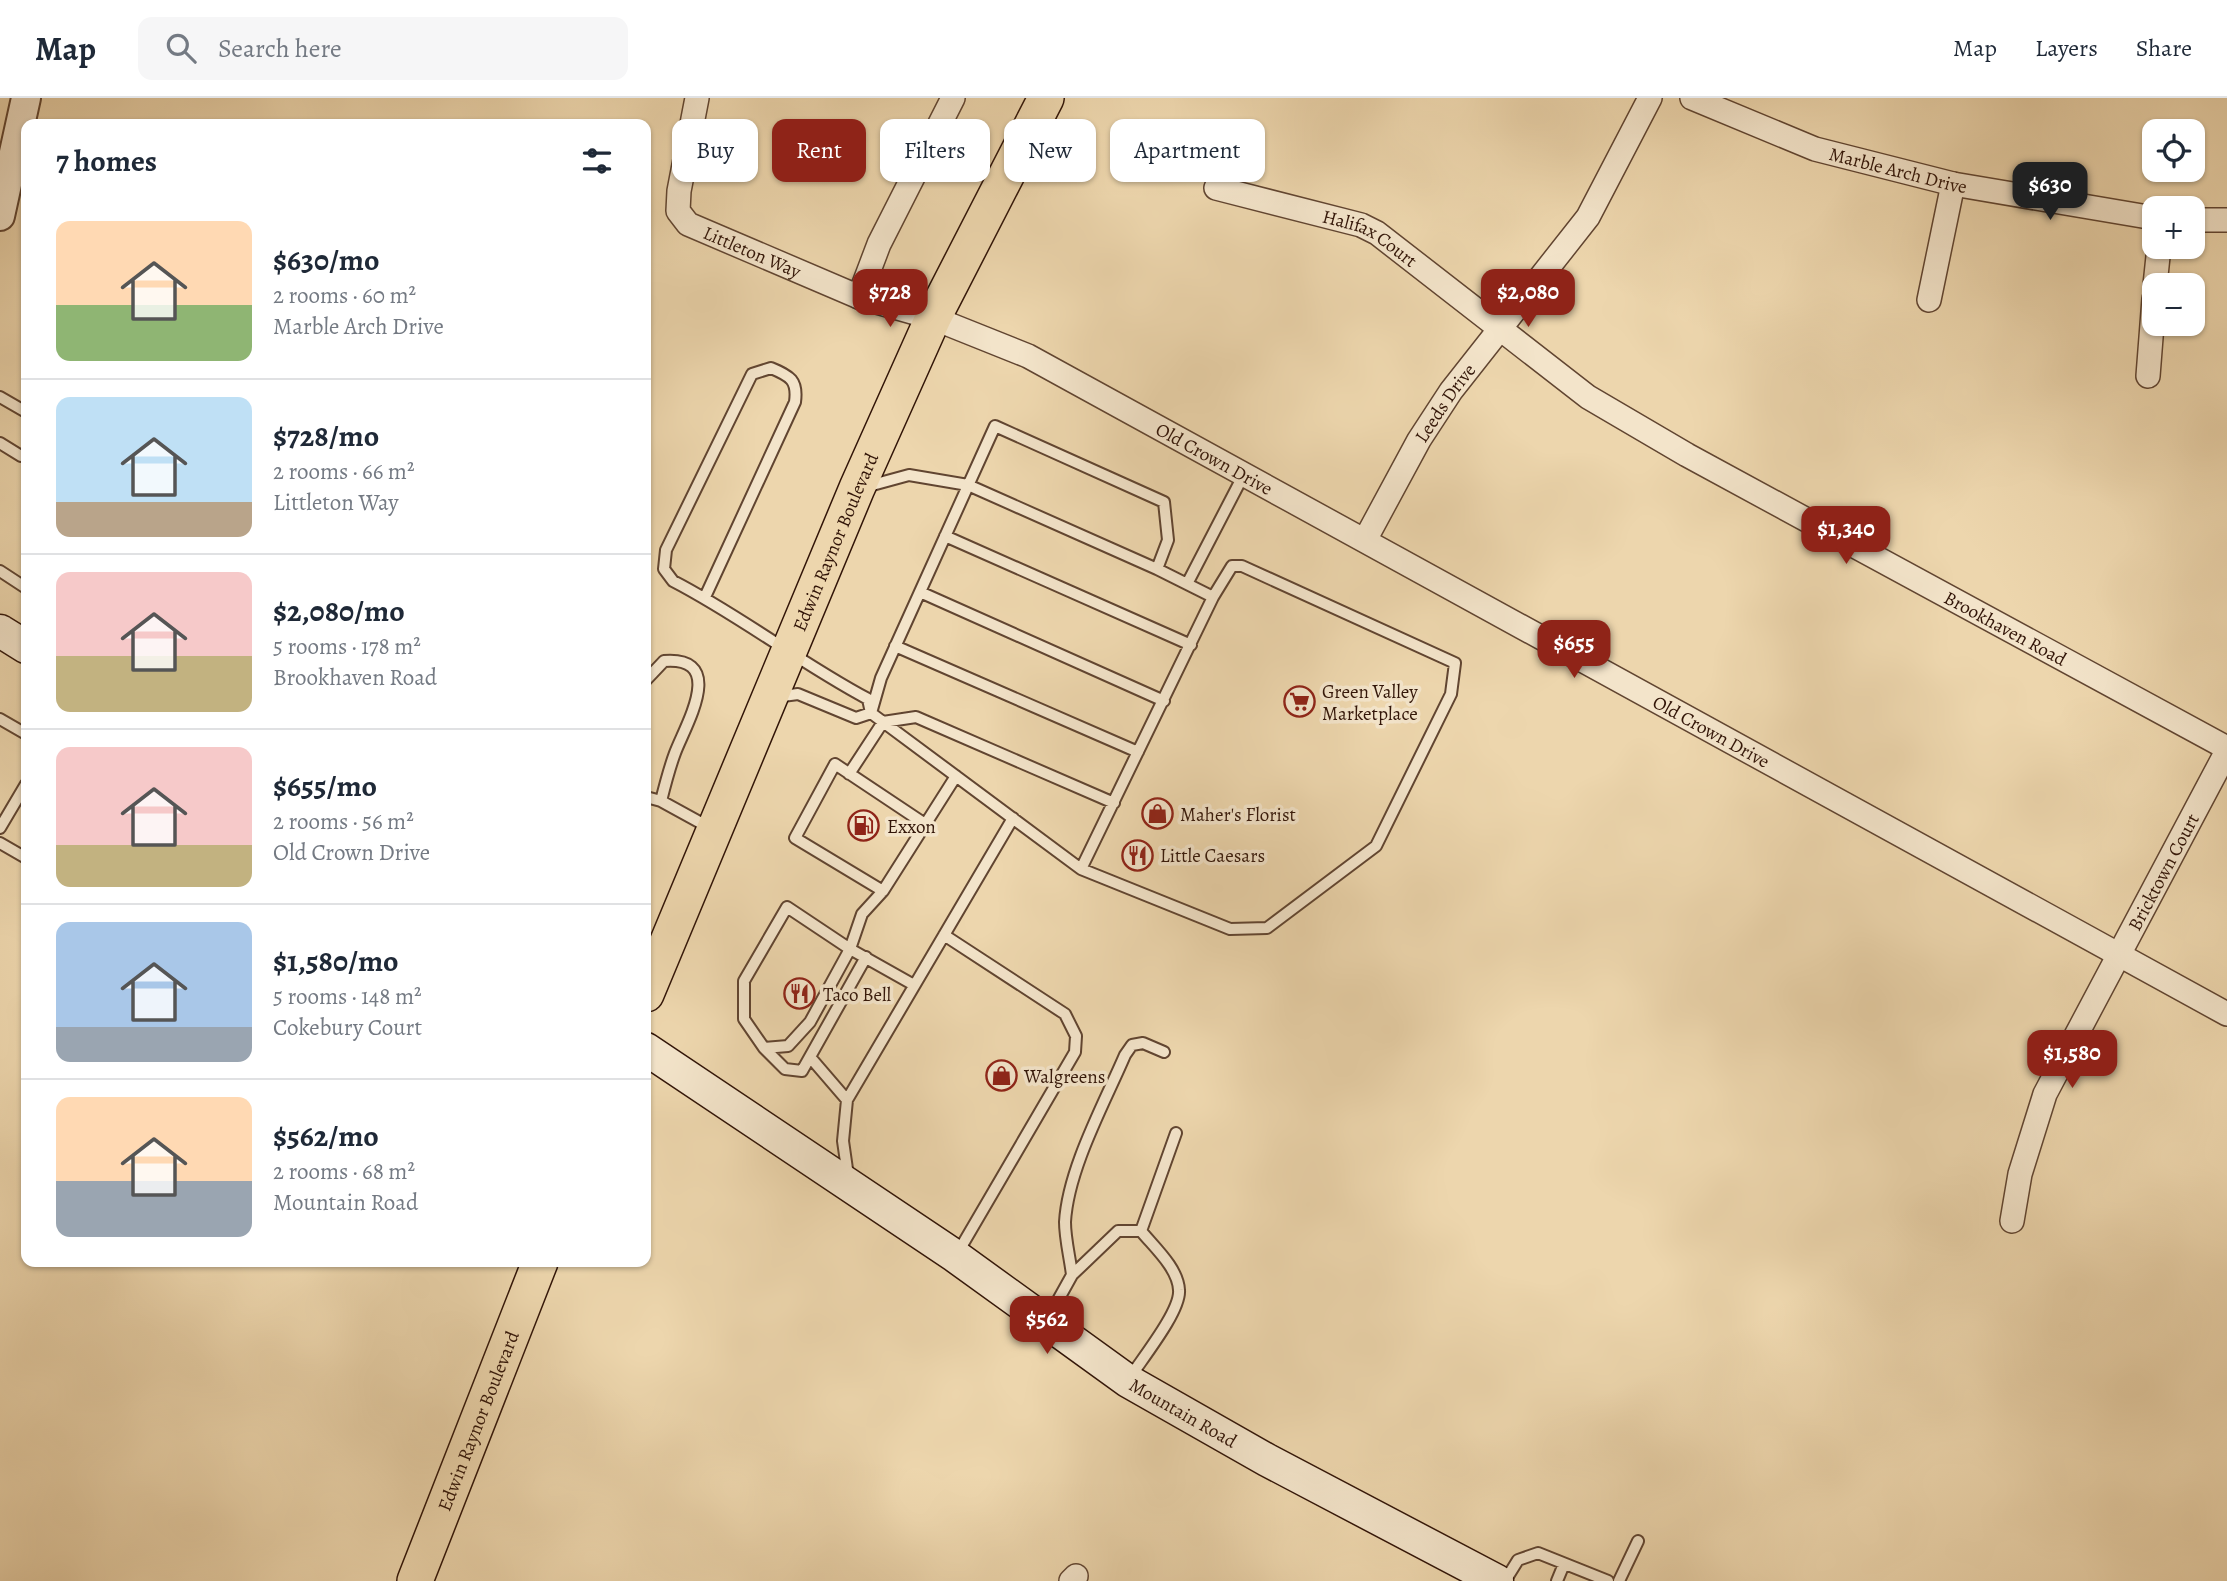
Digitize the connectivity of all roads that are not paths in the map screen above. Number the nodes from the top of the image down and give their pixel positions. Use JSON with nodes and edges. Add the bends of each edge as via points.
{"nodes":[{"id":1,"x":26,"y":98,"type":"edge"},
{"id":2,"x":697,"y":98,"type":"edge"},
{"id":3,"x":953,"y":98,"type":"edge"},
{"id":4,"x":1046,"y":98,"type":"edge"},
{"id":5,"x":1650,"y":98,"type":"edge"},
{"id":6,"x":1692,"y":98,"type":"edge"},
{"id":7,"x":21,"y":119,"type":"edge"},
{"id":8,"x":21,"y":121,"type":"edge"},
{"id":9,"x":1953,"y":184,"type":"junction"},
{"id":10,"x":1216,"y":188,"type":"dead end"},
{"id":11,"x":0,"y":216,"type":"edge"},
{"id":12,"x":2142,"y":216,"type":"edge"},
{"id":13,"x":2205,"y":220,"type":"edge"},
{"id":14,"x":2227,"y":220,"type":"edge"},
{"id":15,"x":859,"y":297,"type":"junction"},
{"id":16,"x":1929,"y":300,"type":"dead end"},
{"id":17,"x":933,"y":318,"type":"junction"},
{"id":18,"x":1500,"y":329,"type":"junction"},
{"id":19,"x":2151,"y":336,"type":"edge"},
{"id":20,"x":2148,"y":376,"type":"dead end"},
{"id":21,"x":0,"y":397,"type":"edge"},
{"id":22,"x":21,"y":409,"type":"edge"},
{"id":23,"x":0,"y":443,"type":"edge"},
{"id":24,"x":21,"y":456,"type":"edge"},
{"id":25,"x":1243,"y":476,"type":"junction"},
{"id":26,"x":968,"y":485,"type":"junction"},
{"id":27,"x":858,"y":488,"type":"junction"},
{"id":28,"x":945,"y":536,"type":"junction"},
{"id":29,"x":1366,"y":540,"type":"junction"},
{"id":30,"x":1157,"y":569,"type":"junction"},
{"id":31,"x":0,"y":571,"type":"edge"},
{"id":32,"x":1186,"y":584,"type":"junction"},
{"id":33,"x":21,"y":585,"type":"edge"},
{"id":34,"x":920,"y":592,"type":"junction"},
{"id":35,"x":705,"y":597,"type":"junction"},
{"id":36,"x":1213,"y":597,"type":"junction"},
{"id":37,"x":0,"y":631,"type":"edge"},
{"id":38,"x":21,"y":644,"type":"edge"},
{"id":39,"x":1191,"y":645,"type":"junction"},
{"id":40,"x":895,"y":646,"type":"junction"},
{"id":41,"x":789,"y":650,"type":"junction"},
{"id":42,"x":651,"y":675,"type":"edge"},
{"id":43,"x":769,"y":698,"type":"junction"},
{"id":44,"x":1164,"y":701,"type":"junction"},
{"id":45,"x":871,"y":713,"type":"junction"},
{"id":46,"x":0,"y":719,"type":"edge"},
{"id":47,"x":883,"y":722,"type":"junction"},
{"id":48,"x":21,"y":731,"type":"edge"},
{"id":49,"x":2227,"y":749,"type":"edge"},
{"id":50,"x":1139,"y":752,"type":"junction"},
{"id":51,"x":849,"y":774,"type":"junction"},
{"id":52,"x":956,"y":776,"type":"junction"},
{"id":53,"x":21,"y":793,"type":"edge"},
{"id":54,"x":651,"y":798,"type":"edge"},
{"id":55,"x":661,"y":801,"type":"junction"},
{"id":56,"x":1114,"y":803,"type":"junction"},
{"id":57,"x":1013,"y":818,"type":"junction"},
{"id":58,"x":925,"y":824,"type":"junction"},
{"id":59,"x":0,"y":828,"type":"edge"},
{"id":60,"x":714,"y":830,"type":"junction"},
{"id":61,"x":0,"y":843,"type":"edge"},
{"id":62,"x":21,"y":855,"type":"edge"},
{"id":63,"x":1081,"y":869,"type":"junction"},
{"id":64,"x":883,"y":891,"type":"junction"},
{"id":65,"x":944,"y":934,"type":"junction"},
{"id":66,"x":850,"y":949,"type":"junction"},
{"id":67,"x":2117,"y":956,"type":"junction"},
{"id":68,"x":866,"y":957,"type":"junction"},
{"id":69,"x":651,"y":983,"type":"edge"},
{"id":70,"x":915,"y":985,"type":"junction"},
{"id":71,"x":2227,"y":1014,"type":"edge"},
{"id":72,"x":764,"y":1048,"type":"junction"},
{"id":73,"x":651,"y":1052,"type":"edge"},
{"id":74,"x":1164,"y":1052,"type":"dead end"},
{"id":75,"x":810,"y":1057,"type":"junction"},
{"id":76,"x":847,"y":1100,"type":"junction"},
{"id":77,"x":1176,"y":1133,"type":"dead end"},
{"id":78,"x":849,"y":1184,"type":"junction"},
{"id":79,"x":2012,"y":1221,"type":"dead end"},
{"id":80,"x":1141,"y":1231,"type":"junction"},
{"id":81,"x":955,"y":1256,"type":"junction"},
{"id":82,"x":538,"y":1267,"type":"edge"},
{"id":83,"x":1072,"y":1275,"type":"junction"},
{"id":84,"x":1046,"y":1323,"type":"junction"},
{"id":85,"x":1128,"y":1381,"type":"junction"},
{"id":86,"x":1638,"y":1541,"type":"dead end"},
{"id":87,"x":1564,"y":1564,"type":"junction"},
{"id":88,"x":415,"y":1581,"type":"edge"},
{"id":89,"x":1497,"y":1581,"type":"edge"},
{"id":90,"x":1505,"y":1581,"type":"edge"},
{"id":91,"x":1557,"y":1581,"type":"edge"},
{"id":92,"x":1608,"y":1581,"type":"edge"},
{"id":93,"x":1619,"y":1581,"type":"edge"}],
"edges":[{"from":1,"to":7,"type":"street"},
{"from":2,"to":15,"type":"street","name":"Littleton Way","via":[[678,211],[688,223]]},
{"from":3,"to":15,"type":"street","via":[[879,244]]},
{"from":4,"to":17,"type":"main road","name":"Edwin Raynor Boulevard"},
{"from":5,"to":18,"type":"street","name":"Leeds Drive","via":[[1588,217]]},
{"from":6,"to":9,"type":"street","name":"Marble Arch Drive","via":[[1815,149]]},
{"from":8,"to":11,"type":"street"},
{"from":9,"to":12,"type":"street","name":"Marble Arch Drive"},
{"from":9,"to":16,"type":"street"},
{"from":10,"to":18,"type":"street","name":"Halifax Court","via":[[1361,225]]},
{"from":13,"to":14,"type":"street"},
{"from":15,"to":17,"type":"street","name":"Littleton Way"},
{"from":17,"to":25,"type":"street","name":"Old Crown Drive","via":[[1028,356]]},
{"from":17,"to":27,"type":"main road","name":"Edwin Raynor Boulevard"},
{"from":18,"to":29,"type":"street","name":"Leeds Drive","via":[[1419,440]]},
{"from":18,"to":49,"type":"street","name":"Brookhaven Road","via":[[1588,397],[1676,449]]},
{"from":19,"to":20,"type":"street"},
{"from":21,"to":22,"type":"lane"},
{"from":23,"to":24,"type":"lane"},
{"from":25,"to":29,"type":"street","name":"Old Crown Drive"},
{"from":25,"to":32,"type":"lane"},
{"from":26,"to":27,"type":"lane","via":[[909,475]]},
{"from":26,"to":28,"type":"lane"},
{"from":26,"to":30,"type":"lane"},
{"from":26,"to":30,"type":"lane","via":[[995,426],[1164,502],[1168,540]]},
{"from":27,"to":41,"type":"main road","name":"Edwin Raynor Boulevard"},
{"from":28,"to":34,"type":"lane"},
{"from":28,"to":39,"type":"lane"},
{"from":29,"to":67,"type":"street","name":"Old Crown Drive"},
{"from":30,"to":32,"type":"lane"},
{"from":31,"to":33,"type":"lane"},
{"from":32,"to":36,"type":"lane"},
{"from":34,"to":40,"type":"lane"},
{"from":34,"to":44,"type":"lane"},
{"from":35,"to":35,"type":"lane","via":[[673,581],[664,569],[666,550],[752,374],[771,368],[791,377],[797,387],[796,402]]},
{"from":35,"to":41,"type":"lane"},
{"from":36,"to":39,"type":"lane"},
{"from":36,"to":63,"type":"lane","via":[[1232,566],[1242,566],[1455,663],[1451,694],[1376,846],[1267,928],[1230,929]]},
{"from":37,"to":38,"type":"main road"},
{"from":39,"to":44,"type":"lane"},
{"from":40,"to":45,"type":"lane"},
{"from":40,"to":50,"type":"lane"},
{"from":41,"to":43,"type":"main road","name":"Edwin Raynor Boulevard"},
{"from":41,"to":45,"type":"lane","via":[[817,672],[867,699]]},
{"from":42,"to":55,"type":"lane","via":[[664,661],[674,660],[688,665],[698,676],[700,688]]},
{"from":43,"to":45,"type":"lane","via":[[798,694],[856,718]]},
{"from":43,"to":60,"type":"main road","name":"Edwin Raynor Boulevard"},
{"from":44,"to":50,"type":"lane"},
{"from":45,"to":47,"type":"lane"},
{"from":46,"to":48,"type":"lane"},
{"from":47,"to":51,"type":"lane"},
{"from":47,"to":52,"type":"lane"},
{"from":47,"to":56,"type":"lane","via":[[916,717]]},
{"from":49,"to":67,"type":"street","name":"Bricktown Court"},
{"from":50,"to":56,"type":"lane"},
{"from":51,"to":58,"type":"lane"},
{"from":51,"to":64,"type":"lane","via":[[835,764],[795,838]]},
{"from":52,"to":57,"type":"lane"},
{"from":52,"to":58,"type":"lane"},
{"from":53,"to":59,"type":"lane"},
{"from":54,"to":55,"type":"lane"},
{"from":55,"to":60,"type":"lane"},
{"from":56,"to":63,"type":"lane"},
{"from":57,"to":63,"type":"lane"},
{"from":57,"to":65,"type":"lane"},
{"from":58,"to":64,"type":"lane"},
{"from":60,"to":69,"type":"main road","name":"Edwin Raynor Boulevard"},
{"from":61,"to":62,"type":"lane"},
{"from":64,"to":66,"type":"lane","via":[[862,914]]},
{"from":65,"to":70,"type":"lane"},
{"from":65,"to":81,"type":"lane","via":[[1065,1014],[1076,1036],[1075,1052]]},
{"from":66,"to":68,"type":"lane"},
{"from":66,"to":72,"type":"lane","via":[[810,1022],[788,1046]]},
{"from":66,"to":72,"type":"lane","via":[[788,906],[744,981],[744,1019]]},
{"from":67,"to":71,"type":"street","name":"Old Crown Drive"},
{"from":67,"to":79,"type":"street","name":"Bricktown Court","via":[[2045,1094],[2020,1174]]},
{"from":68,"to":70,"type":"lane"},
{"from":68,"to":75,"type":"lane"},
{"from":70,"to":76,"type":"lane"},
{"from":72,"to":75,"type":"lane","via":[[785,1069],[802,1071]]},
{"from":73,"to":78,"type":"main road","name":"Mountain Road"},
{"from":74,"to":83,"type":"lane","via":[[1143,1043],[1132,1045],[1083,1156],[1065,1225]]},
{"from":75,"to":76,"type":"lane"},
{"from":76,"to":78,"type":"lane","via":[[844,1141]]},
{"from":77,"to":80,"type":"lane"},
{"from":78,"to":81,"type":"main road","name":"Mountain Road"},
{"from":80,"to":83,"type":"lane","via":[[1118,1231]]},
{"from":80,"to":85,"type":"lane","via":[[1170,1266],[1180,1289],[1176,1306]]},
{"from":81,"to":84,"type":"main road","name":"Mountain Road"},
{"from":82,"to":88,"type":"main road","name":"Edwin Raynor Boulevard"},
{"from":83,"to":84,"type":"lane"},
{"from":84,"to":85,"type":"main road","name":"Mountain Road"},
{"from":85,"to":89,"type":"main road","name":"Mountain Road"},
{"from":86,"to":93,"type":"lane"},
{"from":87,"to":90,"type":"lane","via":[[1538,1553],[1518,1560]]},
{"from":87,"to":91,"type":"lane"},
{"from":87,"to":92,"type":"lane"}]}
